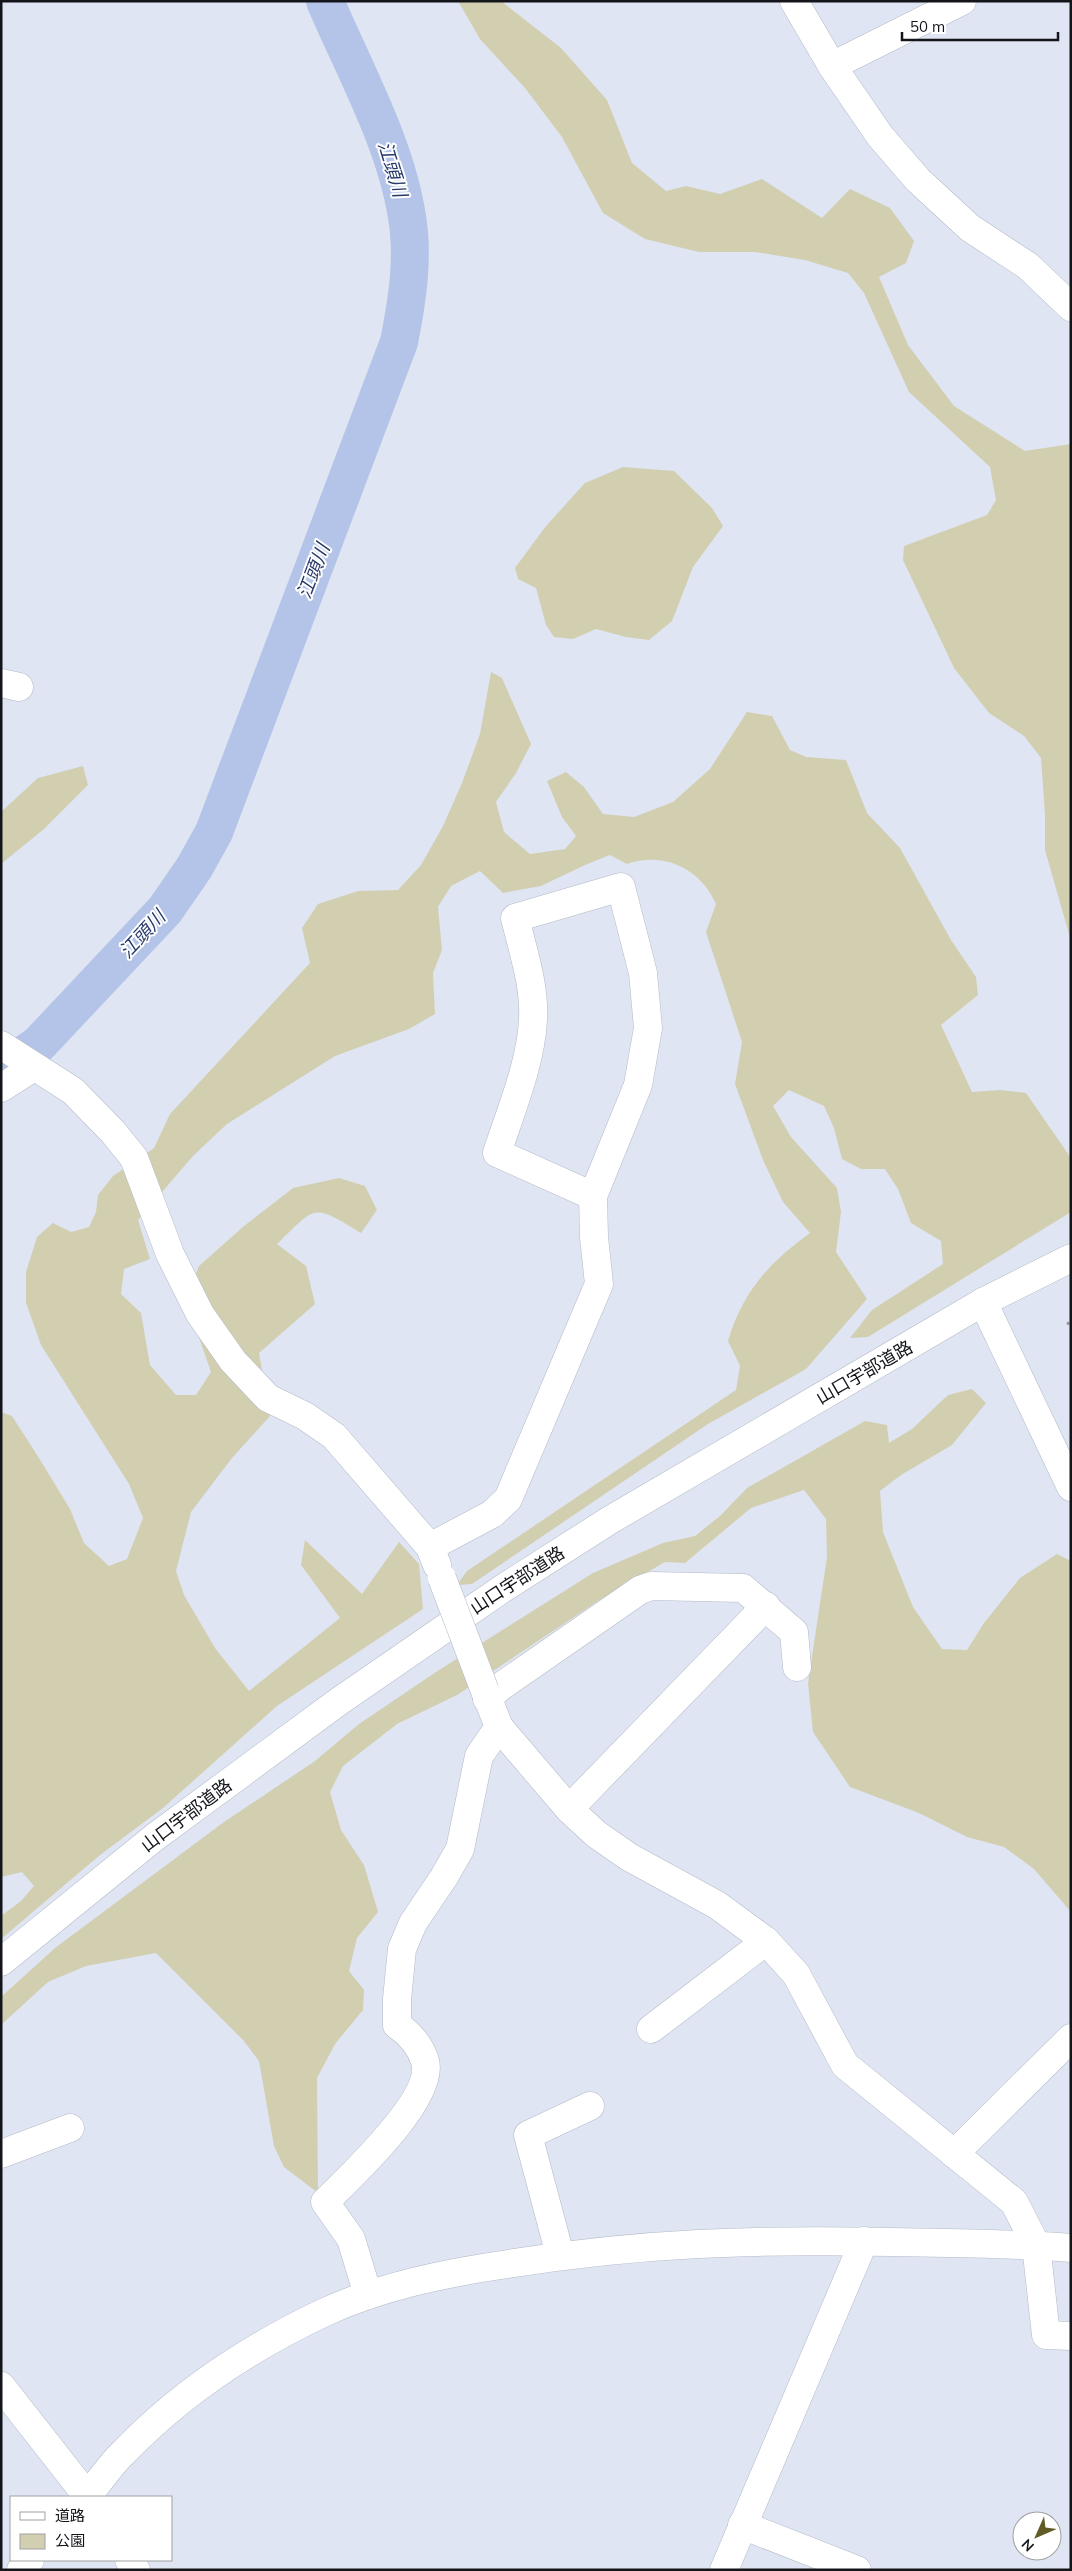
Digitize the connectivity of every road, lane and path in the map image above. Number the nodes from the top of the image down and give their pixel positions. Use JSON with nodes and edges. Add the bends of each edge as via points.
{"nodes":[{"id":1,"x":794,"y":1,"type":"edge"},
{"id":2,"x":962,"y":1,"type":"edge"},
{"id":3,"x":832,"y":66,"type":"junction"},
{"id":4,"x":1071,"y":307,"type":"edge"},
{"id":5,"x":19,"y":1057,"type":"edge"},
{"id":6,"x":1,"y":1088,"type":"edge"},
{"id":7,"x":593,"y":1196,"type":"junction"},
{"id":8,"x":1071,"y":1258,"type":"edge"},
{"id":9,"x":983,"y":1302,"type":"junction"},
{"id":10,"x":1071,"y":1486,"type":"edge"},
{"id":11,"x":430,"y":1548,"type":"junction"},
{"id":12,"x":766,"y":1606,"type":"junction"},
{"id":13,"x":797,"y":1667,"type":"dead end"},
{"id":14,"x":486,"y":1695,"type":"junction"},
{"id":15,"x":499,"y":1727,"type":"junction"},
{"id":16,"x":569,"y":1809,"type":"junction"},
{"id":17,"x":766,"y":1941,"type":"junction"},
{"id":18,"x":1,"y":1962,"type":"edge"},
{"id":19,"x":651,"y":2029,"type":"dead end"},
{"id":20,"x":1071,"y":2038,"type":"edge"},
{"id":21,"x":590,"y":2106,"type":"dead end"},
{"id":22,"x":70,"y":2128,"type":"dead end"},
{"id":23,"x":1,"y":2154,"type":"edge"},
{"id":24,"x":954,"y":2154,"type":"junction"},
{"id":25,"x":864,"y":2242,"type":"junction"},
{"id":26,"x":1036,"y":2245,"type":"junction"},
{"id":27,"x":1071,"y":2248,"type":"edge"},
{"id":28,"x":560,"y":2255,"type":"junction"},
{"id":29,"x":368,"y":2295,"type":"junction"},
{"id":30,"x":1071,"y":2336,"type":"edge"},
{"id":31,"x":1,"y":2386,"type":"edge"},
{"id":32,"x":87,"y":2496,"type":"edge"},
{"id":33,"x":89,"y":2496,"type":"edge"},
{"id":34,"x":742,"y":2524,"type":"junction"},
{"id":35,"x":724,"y":2570,"type":"edge"},
{"id":36,"x":857,"y":2570,"type":"edge"}],
"edges":[{"from":1,"to":3,"type":"street"},
{"from":2,"to":3,"type":"street"},
{"from":3,"to":4,"type":"street","via":[[880,136],[918,180],[970,228],[1028,266]]},
{"from":5,"to":6,"type":"street"},
{"from":5,"to":11,"type":"street","via":[[72,1092],[134,1158],[170,1254],[200,1314],[233,1361],[268,1398],[305,1416],[334,1436]]},
{"from":7,"to":7,"type":"street","via":[[638,1085],[648,1028],[643,973],[621,886],[515,918],[530,980],[533,1020],[522,1076],[497,1154]]},
{"from":7,"to":11,"type":"street","via":[[599,1284],[508,1499],[492,1514]]},
{"from":8,"to":9,"type":"street","name":"山口宇部道路"},
{"from":9,"to":10,"type":"street"},
{"from":9,"to":18,"type":"street","name":"山口宇部道路","via":[[610,1520],[502,1588],[338,1702],[155,1837]]},
{"from":11,"to":14,"type":"street","bridge":true},
{"from":12,"to":13,"type":"street","via":[[794,1632]]},
{"from":12,"to":14,"type":"street","via":[[743,1588],[651,1586],[640,1590]]},
{"from":12,"to":16,"type":"street"},
{"from":14,"to":15,"type":"street"},
{"from":15,"to":16,"type":"street"},
{"from":15,"to":29,"type":"street","via":[[479,1756],[460,1849],[413,1923],[402,1949],[398,2025],[413,2037],[426,2062],[425,2080],[381,2146],[325,2202],[351,2239]]},
{"from":16,"to":17,"type":"street","via":[[596,1834],[629,1857],[717,1905]]},
{"from":17,"to":19,"type":"street"},
{"from":17,"to":24,"type":"street","via":[[796,1974],[845,2065]]},
{"from":20,"to":24,"type":"street"},
{"from":21,"to":28,"type":"street","via":[[528,2135]]},
{"from":22,"to":23,"type":"street"},
{"from":24,"to":26,"type":"street","via":[[1014,2202]]},
{"from":25,"to":26,"type":"street"},
{"from":25,"to":28,"type":"street","via":[[710,2242]]},
{"from":25,"to":34,"type":"street"},
{"from":26,"to":27,"type":"street"},
{"from":26,"to":30,"type":"street","via":[[1046,2335]]},
{"from":28,"to":29,"type":"street","via":[[478,2268]]},
{"from":29,"to":33,"type":"street","via":[[270,2340],[212,2375],[167,2410],[122,2454]]},
{"from":31,"to":32,"type":"street"},
{"from":34,"to":35,"type":"street"},
{"from":34,"to":36,"type":"street"}]}
